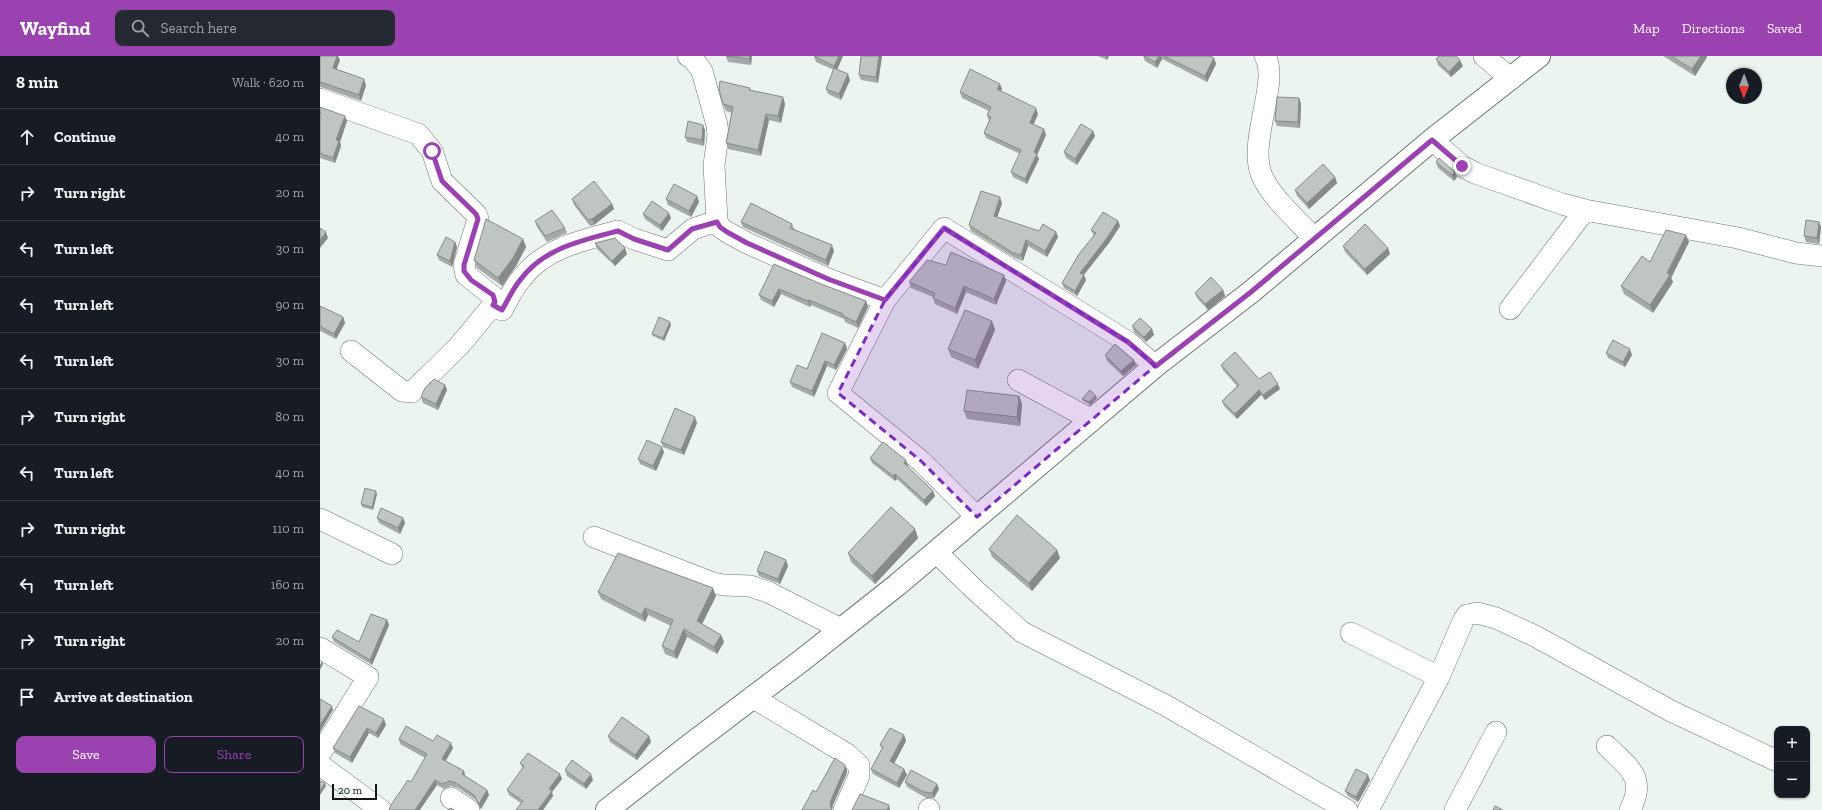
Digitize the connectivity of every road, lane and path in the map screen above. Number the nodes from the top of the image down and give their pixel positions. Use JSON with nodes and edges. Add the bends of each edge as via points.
{"nodes":[{"id":1,"x":688,"y":56,"type":"edge"},
{"id":2,"x":1265,"y":56,"type":"edge"},
{"id":3,"x":1484,"y":56,"type":"edge"},
{"id":4,"x":1539,"y":56,"type":"edge"},
{"id":5,"x":1511,"y":79,"type":"junction"},
{"id":6,"x":320,"y":100,"type":"edge"},
{"id":7,"x":1432,"y":140,"type":"junction"},
{"id":8,"x":1585,"y":210,"type":"junction"},
{"id":9,"x":717,"y":222,"type":"junction"},
{"id":10,"x":1315,"y":239,"type":"junction"},
{"id":11,"x":1822,"y":256,"type":"edge"},
{"id":12,"x":885,"y":300,"type":"junction"},
{"id":13,"x":493,"y":305,"type":"junction"},
{"id":14,"x":1510,"y":309,"type":"dead end"},
{"id":15,"x":351,"y":352,"type":"dead end"},
{"id":16,"x":1156,"y":366,"type":"junction"},
{"id":17,"x":1018,"y":380,"type":"dead end"},
{"id":18,"x":1092,"y":420,"type":"junction"},
{"id":19,"x":977,"y":518,"type":"junction"},
{"id":20,"x":320,"y":519,"type":"edge"},
{"id":21,"x":594,"y":537,"type":"dead end"},
{"id":22,"x":936,"y":552,"type":"junction"},
{"id":23,"x":392,"y":554,"type":"dead end"},
{"id":24,"x":841,"y":629,"type":"junction"},
{"id":25,"x":1351,"y":633,"type":"dead end"},
{"id":26,"x":320,"y":648,"type":"edge"},
{"id":27,"x":1439,"y":677,"type":"junction"},
{"id":28,"x":752,"y":697,"type":"junction"},
{"id":29,"x":1496,"y":732,"type":"dead end"},
{"id":30,"x":1607,"y":746,"type":"dead end"},
{"id":31,"x":320,"y":754,"type":"edge"},
{"id":32,"x":1774,"y":760,"type":"edge"},
{"id":33,"x":320,"y":765,"type":"edge"},
{"id":34,"x":451,"y":798,"type":"dead end"},
{"id":35,"x":381,"y":810,"type":"edge"},
{"id":36,"x":469,"y":810,"type":"edge"},
{"id":37,"x":607,"y":810,"type":"edge"},
{"id":38,"x":844,"y":810,"type":"edge"},
{"id":39,"x":1347,"y":810,"type":"edge"},
{"id":40,"x":1368,"y":810,"type":"edge"},
{"id":41,"x":1455,"y":810,"type":"edge"},
{"id":42,"x":1630,"y":810,"type":"edge"}],
"edges":[{"from":1,"to":9,"type":"street","via":[[702,71],[717,125],[714,165]]},
{"from":2,"to":10,"type":"street","via":[[1269,74],[1260,125],[1258,158],[1261,175],[1268,188]]},
{"from":3,"to":5,"type":"street"},
{"from":4,"to":5,"type":"main road"},
{"from":5,"to":7,"type":"main road"},
{"from":6,"to":13,"type":"street","via":[[418,134],[427,144],[436,160],[442,181],[476,214],[478,219],[464,271],[471,280],[493,295]]},
{"from":7,"to":8,"type":"street","via":[[1462,166],[1475,173]]},
{"from":7,"to":10,"type":"main road"},
{"from":8,"to":11,"type":"street","via":[[1738,238],[1796,253]]},
{"from":8,"to":14,"type":"street"},
{"from":9,"to":12,"type":"street","via":[[727,232],[747,243],[828,279]]},
{"from":9,"to":13,"type":"street","via":[[692,229],[668,250],[618,231],[582,240],[545,256],[521,278],[502,310]]},
{"from":10,"to":16,"type":"main road"},
{"from":12,"to":16,"type":"street","via":[[944,228],[1128,342]]},
{"from":12,"to":19,"type":"street","via":[[838,393],[921,461]]},
{"from":13,"to":15,"type":"street","via":[[459,346],[412,392],[402,391]]},
{"from":16,"to":18,"type":"main road"},
{"from":17,"to":18,"type":"street"},
{"from":18,"to":19,"type":"main road"},
{"from":19,"to":22,"type":"main road"},
{"from":20,"to":23,"type":"street"},
{"from":21,"to":24,"type":"street","via":[[713,583],[750,586],[768,592]]},
{"from":22,"to":24,"type":"main road"},
{"from":22,"to":39,"type":"street","via":[[1022,632],[1165,705]]},
{"from":24,"to":28,"type":"main road"},
{"from":25,"to":27,"type":"street"},
{"from":26,"to":31,"type":"street","via":[[368,677]]},
{"from":27,"to":32,"type":"street","via":[[1463,621],[1467,615],[1477,613],[1496,618],[1535,636],[1671,711]]},
{"from":27,"to":40,"type":"street"},
{"from":28,"to":37,"type":"main road"},
{"from":28,"to":38,"type":"street","via":[[847,754],[859,765],[859,776]]},
{"from":29,"to":41,"type":"street"},
{"from":30,"to":42,"type":"street","via":[[1634,773],[1637,781],[1636,799]]},
{"from":33,"to":35,"type":"street"},
{"from":34,"to":36,"type":"street"}]}
